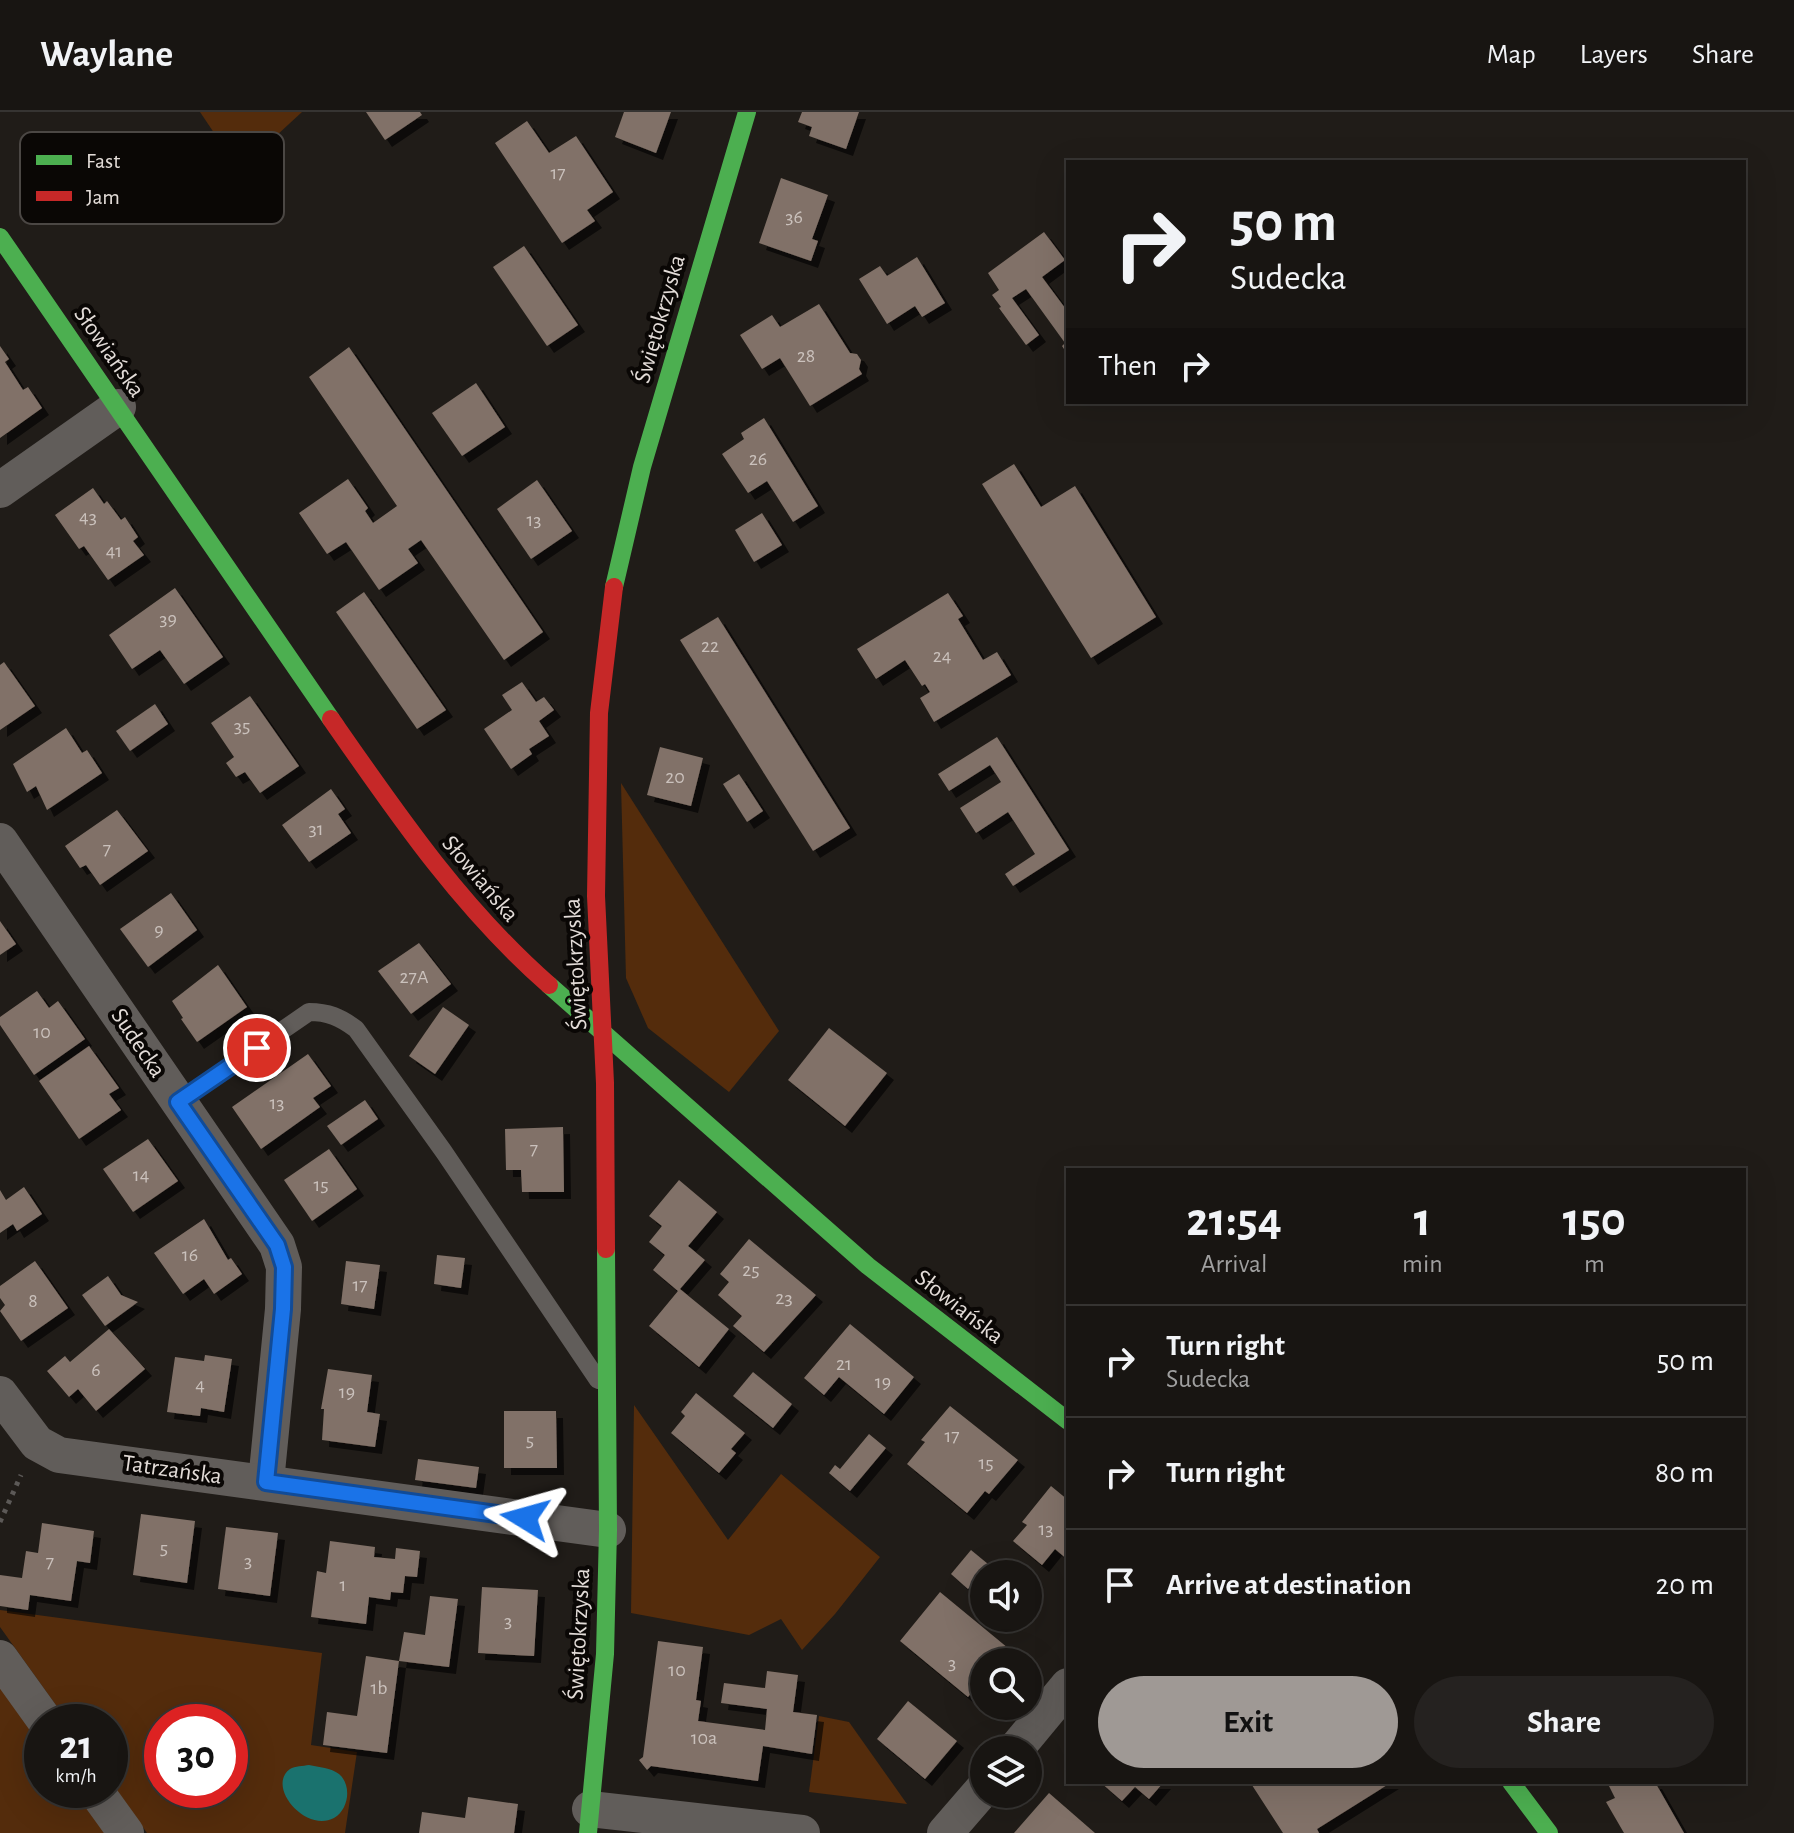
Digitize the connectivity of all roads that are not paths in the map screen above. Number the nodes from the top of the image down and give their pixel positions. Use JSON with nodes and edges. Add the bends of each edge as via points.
{"nodes":[{"id":1,"x":747,"y":112,"type":"edge"},
{"id":2,"x":0,"y":237,"type":"edge"},
{"id":3,"x":118,"y":407,"type":"junction"},
{"id":4,"x":0,"y":490,"type":"edge"},
{"id":5,"x":0,"y":841,"type":"edge"},
{"id":6,"x":604,"y":1033,"type":"junction"},
{"id":7,"x":178,"y":1102,"type":"junction"},
{"id":8,"x":607,"y":1393,"type":"junction"},
{"id":9,"x":0,"y":1394,"type":"edge"},
{"id":10,"x":1066,"y":1419,"type":"edge"},
{"id":11,"x":266,"y":1482,"type":"junction"},
{"id":12,"x":608,"y":1530,"type":"junction"},
{"id":13,"x":0,"y":1658,"type":"edge"},
{"id":14,"x":1066,"y":1688,"type":"edge"},
{"id":15,"x":33,"y":1704,"type":"edge"},
{"id":16,"x":1027,"y":1736,"type":"edge"},
{"id":17,"x":1512,"y":1784,"type":"edge"},
{"id":18,"x":970,"y":1804,"type":"edge"},
{"id":19,"x":108,"y":1808,"type":"edge"},
{"id":20,"x":589,"y":1821,"type":"edge"},
{"id":21,"x":126,"y":1833,"type":"edge"},
{"id":22,"x":802,"y":1833,"type":"edge"},
{"id":23,"x":945,"y":1833,"type":"edge"},
{"id":24,"x":1549,"y":1833,"type":"edge"}],
"edges":[{"from":1,"to":6,"type":"street","name":"Świętokrzyska","via":[[616,573],[599,713],[596,807]]},
{"from":2,"to":3,"type":"street","name":"Słowiańska"},
{"from":3,"to":4,"type":"street"},
{"from":3,"to":6,"type":"street","name":"Słowiańska","via":[[447,881],[509,950]]},
{"from":5,"to":7,"type":"street","name":"Sudecka"},
{"from":6,"to":8,"type":"street","name":"Świętokrzyska"},
{"from":6,"to":10,"type":"street","name":"Słowiańska","via":[[868,1266]]},
{"from":7,"to":8,"type":"lane","via":[[309,1012],[327,1012],[344,1020],[356,1029],[444,1152]]},
{"from":7,"to":11,"type":"street","name":"Sudecka","via":[[277,1245],[284,1267]]},
{"from":8,"to":12,"type":"street","name":"Świętokrzyska"},
{"from":9,"to":11,"type":"street","name":"Tatrzańska","via":[[37,1443],[59,1455]]},
{"from":11,"to":12,"type":"street","name":"Tatrzańska"},
{"from":12,"to":20,"type":"street","name":"Świętokrzyska","via":[[605,1654]]},
{"from":13,"to":15,"type":"street"},
{"from":14,"to":16,"type":"street"},
{"from":17,"to":24,"type":"street"},
{"from":18,"to":23,"type":"street"},
{"from":19,"to":21,"type":"street"},
{"from":20,"to":22,"type":"street"}]}
